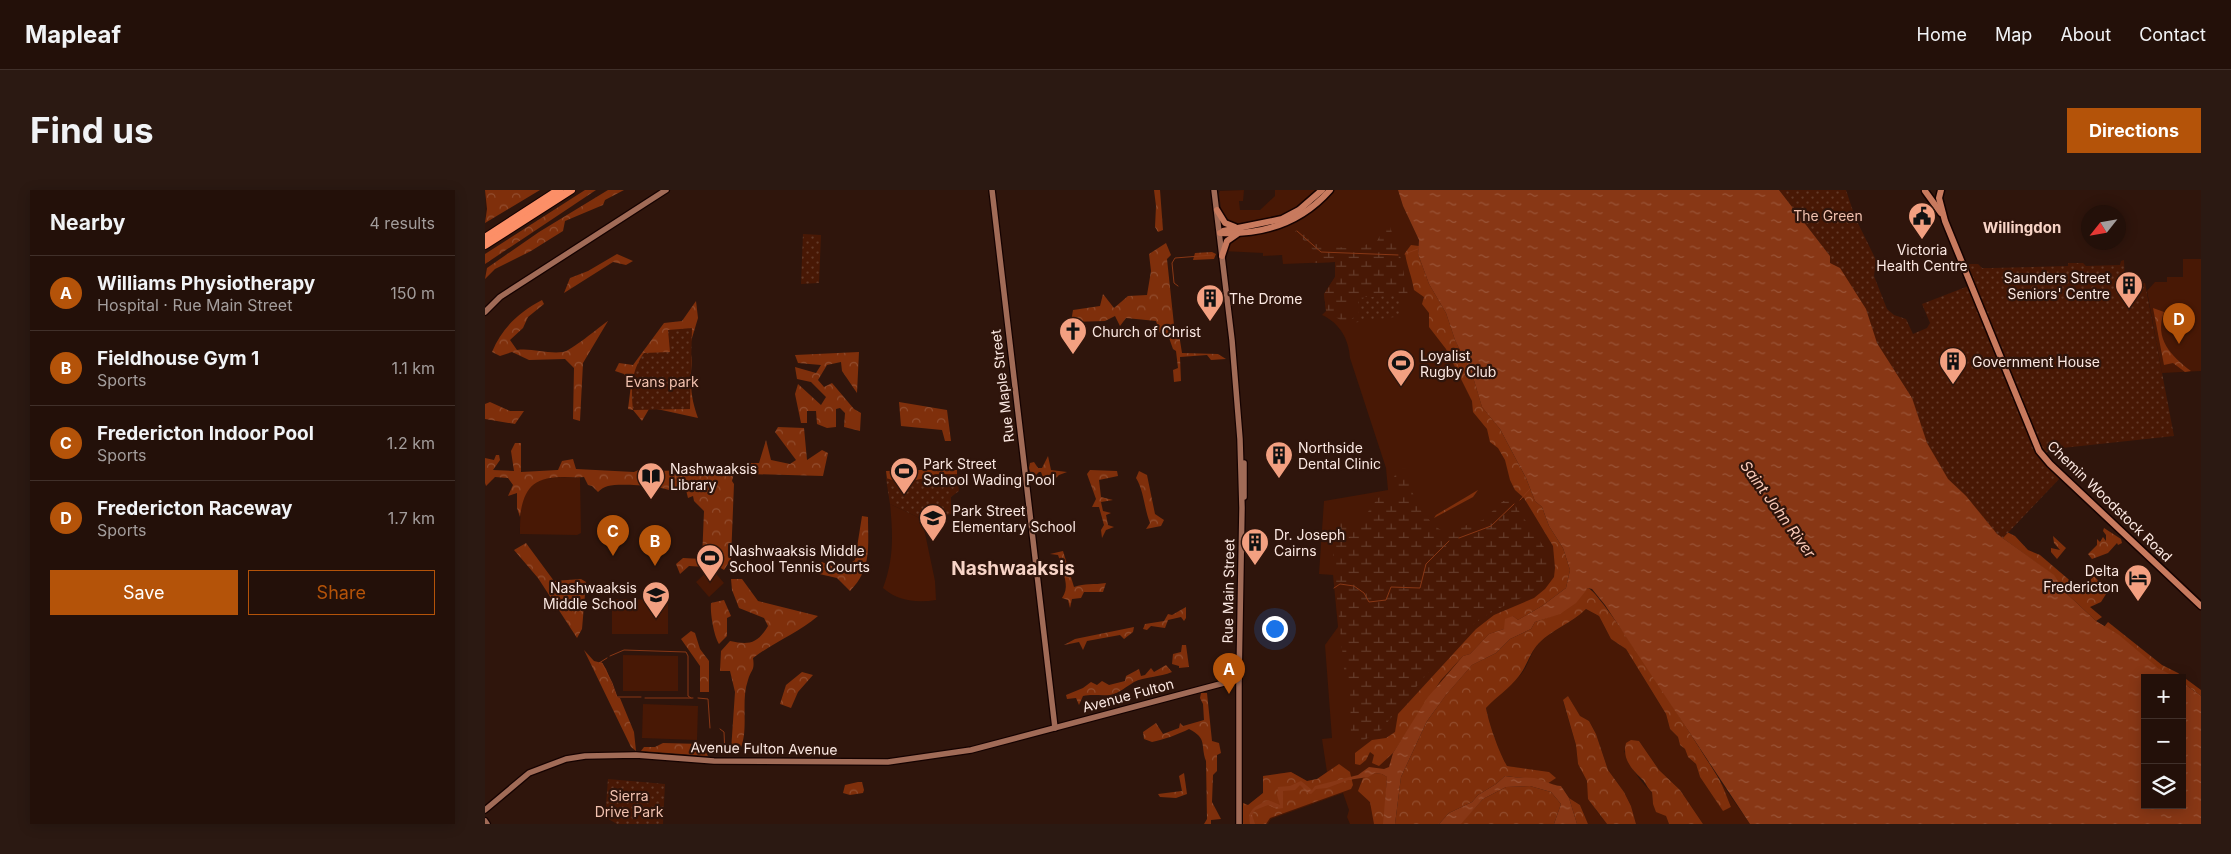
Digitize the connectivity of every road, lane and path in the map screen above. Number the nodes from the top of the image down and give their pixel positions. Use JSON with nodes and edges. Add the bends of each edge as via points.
{"nodes":[{"id":1,"x":559,"y":190,"type":"edge"},
{"id":2,"x":571,"y":190,"type":"edge"},
{"id":3,"x":666,"y":190,"type":"edge"},
{"id":4,"x":992,"y":190,"type":"edge"},
{"id":5,"x":1214,"y":190,"type":"edge"},
{"id":6,"x":1322,"y":190,"type":"edge"},
{"id":7,"x":1330,"y":190,"type":"edge"},
{"id":8,"x":1925,"y":190,"type":"edge"},
{"id":9,"x":1941,"y":190,"type":"edge"},
{"id":10,"x":1217,"y":210,"type":"junction"},
{"id":11,"x":1945,"y":221,"type":"junction"},
{"id":12,"x":1238,"y":230,"type":"junction"},
{"id":13,"x":1220,"y":232,"type":"junction"},
{"id":14,"x":485,"y":238,"type":"edge"},
{"id":15,"x":485,"y":245,"type":"edge"},
{"id":16,"x":1222,"y":256,"type":"junction"},
{"id":17,"x":485,"y":312,"type":"edge"},
{"id":18,"x":2201,"y":606,"type":"edge"},
{"id":19,"x":1239,"y":679,"type":"junction"},
{"id":20,"x":1055,"y":728,"type":"junction"},
{"id":21,"x":485,"y":810,"type":"edge"},
{"id":22,"x":1239,"y":824,"type":"edge"}],
"edges":[{"from":1,"to":14,"type":"highway"},
{"from":2,"to":15,"type":"highway"},
{"from":3,"to":17,"type":"street","via":[[499,297]]},
{"from":4,"to":20,"type":"street","name":"Rue Maple Street"},
{"from":5,"to":10,"type":"street","name":"Rue Main Street"},
{"from":6,"to":12,"type":"main road","via":[[1299,210],[1282,219]]},
{"from":7,"to":12,"type":"main road","via":[[1309,211],[1293,220],[1268,229]]},
{"from":8,"to":9,"type":"main road","via":[[1932,193]]},
{"from":8,"to":11,"type":"main road"},
{"from":9,"to":11,"type":"main road","via":[[1939,198]]},
{"from":10,"to":12,"type":"main road","via":[[1225,223]]},
{"from":10,"to":13,"type":"street","name":"Rue Main Street"},
{"from":11,"to":18,"type":"main road","name":"Chemin Woodstock Road","via":[[2039,451]]},
{"from":12,"to":13,"type":"main road"},
{"from":12,"to":16,"type":"main road","via":[[1227,241]]},
{"from":13,"to":16,"type":"street","name":"Rue Main Street"},
{"from":16,"to":19,"type":"street","name":"Rue Main Street","via":[[1240,439]]},
{"from":19,"to":20,"type":"street","name":"Avenue Fulton"},
{"from":19,"to":22,"type":"street","name":"Rue Main Street"},
{"from":20,"to":21,"type":"street","name":"Avenue Fulton Avenue","via":[[971,750],[888,762],[585,756],[565,759],[529,773]]}]}
